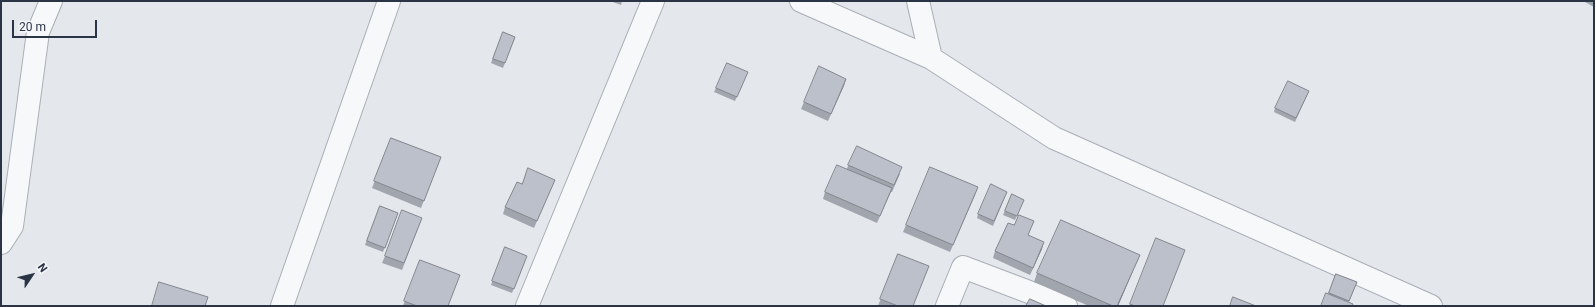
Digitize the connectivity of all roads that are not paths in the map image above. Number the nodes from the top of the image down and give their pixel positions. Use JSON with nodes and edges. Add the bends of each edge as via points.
{"nodes":[{"id":1,"x":51,"y":1,"type":"edge"},
{"id":2,"x":389,"y":1,"type":"edge"},
{"id":3,"x":654,"y":1,"type":"edge"},
{"id":4,"x":801,"y":1,"type":"edge"},
{"id":5,"x":918,"y":1,"type":"edge"},
{"id":6,"x":931,"y":58,"type":"junction"},
{"id":7,"x":1,"y":244,"type":"edge"},
{"id":8,"x":282,"y":306,"type":"edge"},
{"id":9,"x":527,"y":306,"type":"edge"},
{"id":10,"x":947,"y":306,"type":"edge"},
{"id":11,"x":1066,"y":306,"type":"edge"},
{"id":12,"x":1431,"y":306,"type":"edge"}],
"edges":[{"from":1,"to":7,"type":"street","via":[[38,32],[12,226]]},
{"from":2,"to":8,"type":"street"},
{"from":3,"to":9,"type":"street"},
{"from":4,"to":6,"type":"street"},
{"from":5,"to":6,"type":"street"},
{"from":6,"to":12,"type":"street","via":[[1054,138]]},
{"from":10,"to":11,"type":"street","via":[[963,267]]}]}
